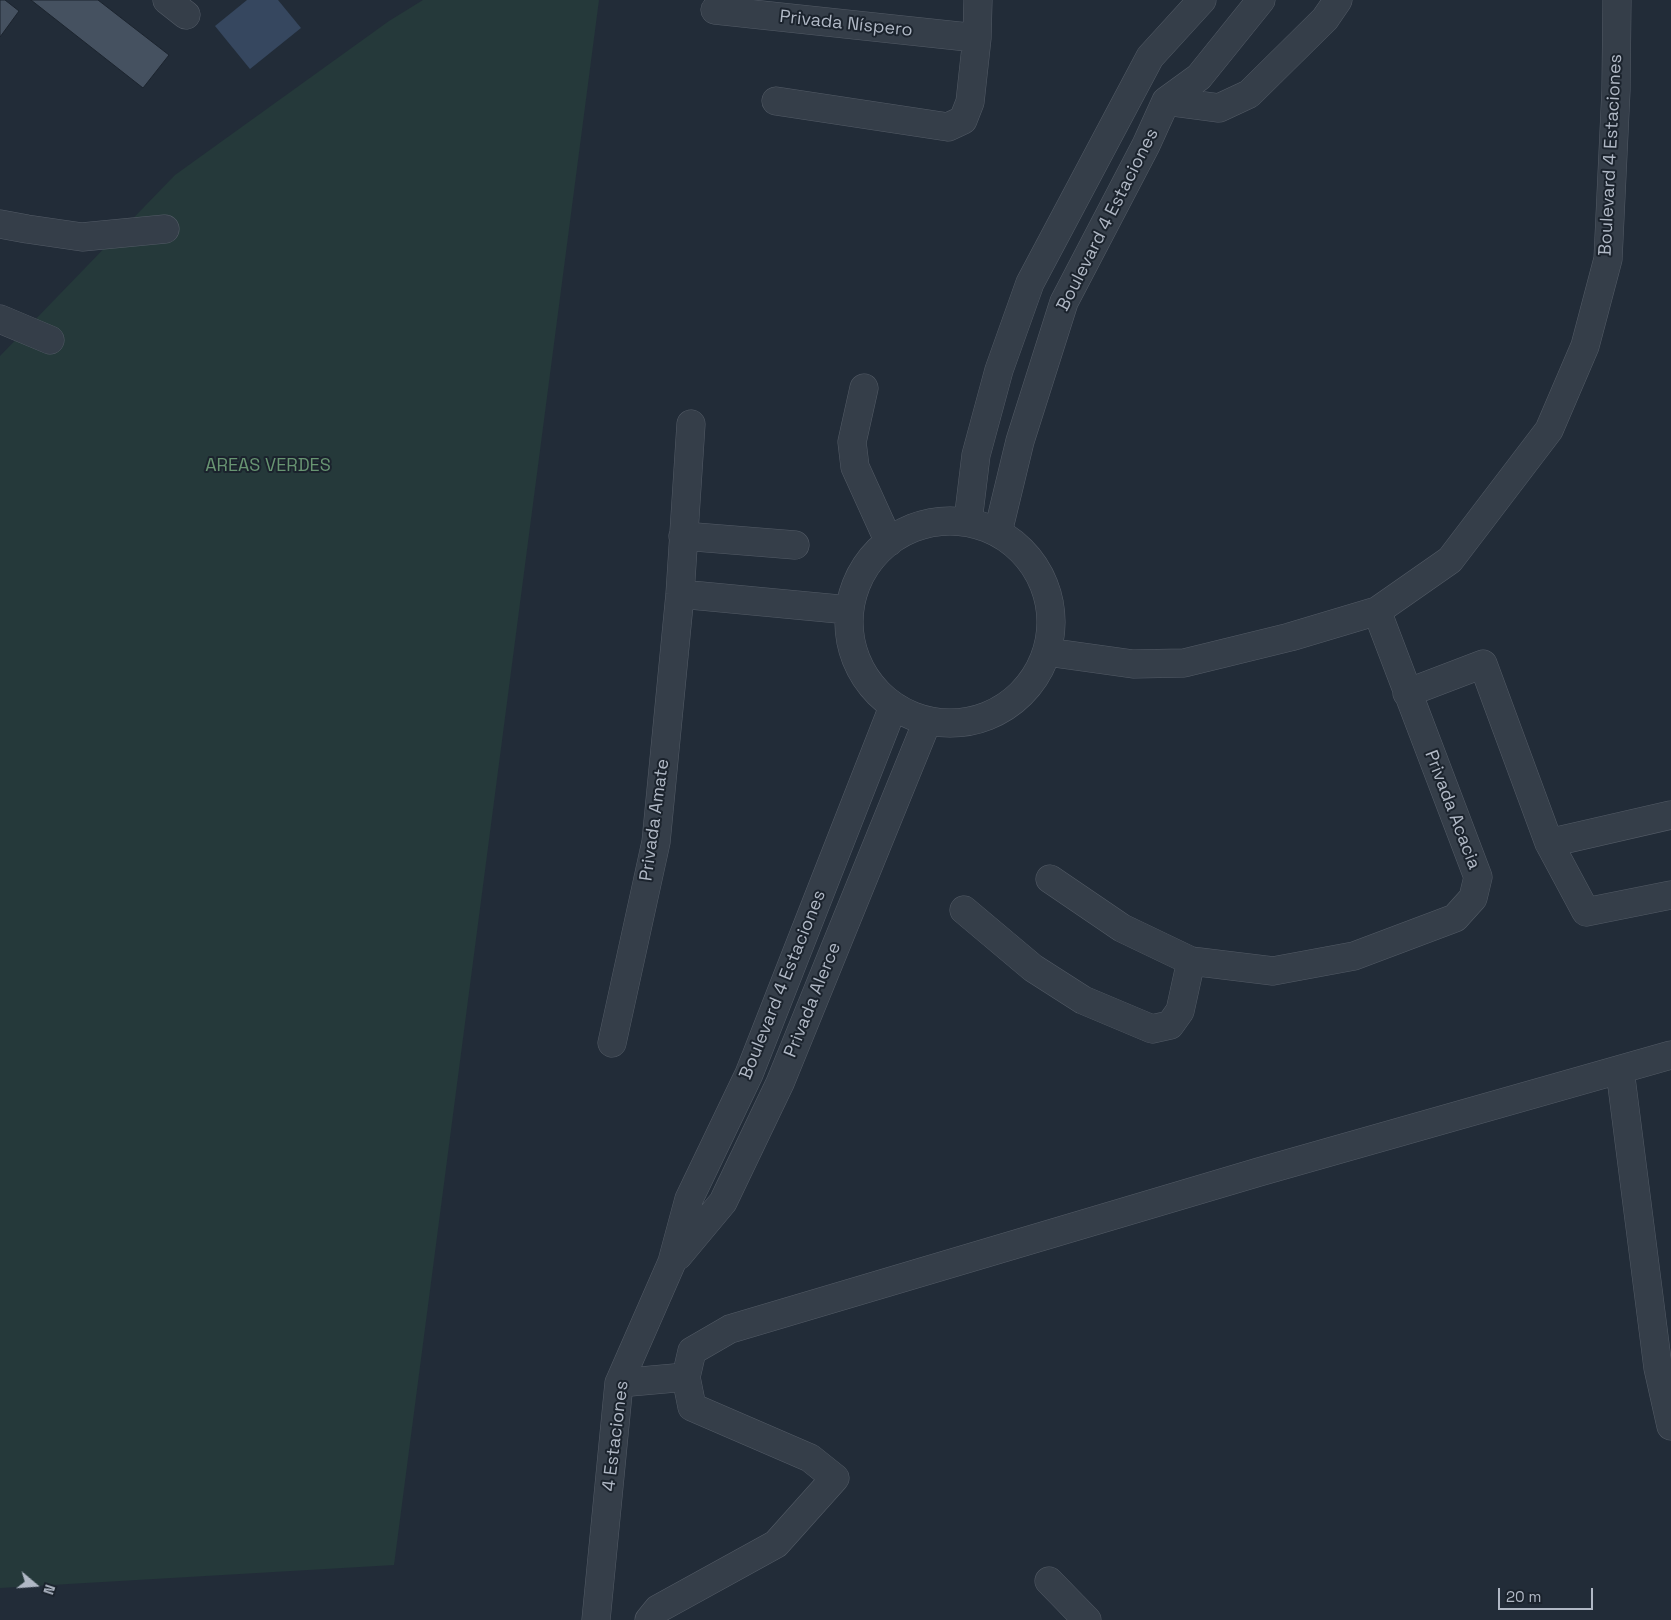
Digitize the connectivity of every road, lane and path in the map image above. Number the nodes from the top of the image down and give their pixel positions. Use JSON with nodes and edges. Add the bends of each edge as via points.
{"nodes":[{"id":1,"x":978,"y":0,"type":"edge"},
{"id":2,"x":1202,"y":0,"type":"edge"},
{"id":3,"x":1261,"y":0,"type":"edge"},
{"id":4,"x":1338,"y":0,"type":"edge"},
{"id":5,"x":1617,"y":0,"type":"edge"},
{"id":6,"x":715,"y":10,"type":"dead end"},
{"id":7,"x":978,"y":38,"type":"junction"},
{"id":8,"x":776,"y":101,"type":"dead end"},
{"id":9,"x":1166,"y":101,"type":"junction"},
{"id":10,"x":0,"y":224,"type":"edge"},
{"id":11,"x":165,"y":229,"type":"dead end"},
{"id":12,"x":0,"y":319,"type":"edge"},
{"id":13,"x":50,"y":340,"type":"dead end"},
{"id":14,"x":864,"y":388,"type":"dead end"},
{"id":15,"x":691,"y":424,"type":"dead end"},
{"id":16,"x":968,"y":521,"type":"junction"},
{"id":17,"x":998,"y":532,"type":"junction"},
{"id":18,"x":684,"y":536,"type":"junction"},
{"id":19,"x":889,"y":542,"type":"junction"},
{"id":20,"x":795,"y":545,"type":"dead end"},
{"id":21,"x":680,"y":594,"type":"junction"},
{"id":22,"x":849,"y":610,"type":"junction"},
{"id":23,"x":1377,"y":610,"type":"junction"},
{"id":24,"x":1047,"y":652,"type":"junction"},
{"id":25,"x":1407,"y":693,"type":"junction"},
{"id":26,"x":893,"y":707,"type":"junction"},
{"id":27,"x":927,"y":722,"type":"junction"},
{"id":28,"x":1671,"y":815,"type":"edge"},
{"id":29,"x":1549,"y":843,"type":"junction"},
{"id":30,"x":1050,"y":879,"type":"dead end"},
{"id":31,"x":1671,"y":895,"type":"edge"},
{"id":32,"x":964,"y":910,"type":"dead end"},
{"id":33,"x":1191,"y":961,"type":"junction"},
{"id":34,"x":612,"y":1043,"type":"dead end"},
{"id":35,"x":1671,"y":1055,"type":"edge"},
{"id":36,"x":1620,"y":1070,"type":"junction"},
{"id":37,"x":672,"y":1262,"type":"junction"},
{"id":38,"x":686,"y":1377,"type":"junction"},
{"id":39,"x":619,"y":1383,"type":"junction"},
{"id":40,"x":1671,"y":1426,"type":"edge"},
{"id":41,"x":1050,"y":1581,"type":"dead end"},
{"id":42,"x":596,"y":1620,"type":"edge"},
{"id":43,"x":649,"y":1620,"type":"edge"},
{"id":44,"x":1087,"y":1620,"type":"edge"}],
"edges":[{"from":1,"to":7,"type":"street"},
{"from":2,"to":16,"type":"street","via":[[1150,57],[1030,283],[999,370],[976,455]]},
{"from":3,"to":9,"type":"street","name":"Boulevard 4 Estaciones","via":[[1199,76]]},
{"from":4,"to":9,"type":"street","via":[[1325,19],[1249,94],[1219,108]]},
{"from":5,"to":23,"type":"street","name":"Boulevard 4 Estaciones","via":[[1608,259],[1585,346],[1550,430],[1450,560]]},
{"from":6,"to":7,"type":"street","name":"Privada Níspero"},
{"from":7,"to":8,"type":"street","via":[[970,102],[963,120],[948,127]]},
{"from":9,"to":17,"type":"street","name":"Boulevard 4 Estaciones","via":[[1064,302],[1020,441]]},
{"from":10,"to":11,"type":"street","via":[[82,237]]},
{"from":12,"to":13,"type":"street"},
{"from":14,"to":19,"type":"street","via":[[852,442],[855,467]]},
{"from":15,"to":18,"type":"street","name":"Privada Amate"},
{"from":16,"to":17,"type":"street"},
{"from":16,"to":19,"type":"street","via":[[934,521],[903,531]]},
{"from":17,"to":24,"type":"street","via":[[1024,551],[1042,577],[1052,608]]},
{"from":18,"to":20,"type":"street"},
{"from":18,"to":21,"type":"street","name":"Privada Amate"},
{"from":19,"to":22,"type":"street","via":[[877,551],[858,578]]},
{"from":21,"to":22,"type":"street"},
{"from":21,"to":34,"type":"street","name":"Privada Amate","via":[[656,842]]},
{"from":22,"to":26,"type":"street","via":[[851,647],[866,681]]},
{"from":23,"to":24,"type":"street","name":"Boulevard 4 Estaciones","via":[[1290,637],[1184,663],[1133,664]]},
{"from":23,"to":25,"type":"street","name":"Privada Acacia"},
{"from":24,"to":27,"type":"street","via":[[1040,672],[1020,698],[992,716],[960,724]]},
{"from":25,"to":29,"type":"street","via":[[1483,664]]},
{"from":25,"to":33,"type":"street","name":"Privada Acacia","via":[[1478,877],[1473,898],[1456,918],[1354,956],[1272,971]]},
{"from":26,"to":27,"type":"street"},
{"from":26,"to":37,"type":"street","name":"Boulevard 4 Estaciones","via":[[749,1074],[689,1200]]},
{"from":27,"to":37,"type":"street","name":"Privada Alerce","via":[[780,1083],[722,1202]]},
{"from":28,"to":29,"type":"street"},
{"from":29,"to":31,"type":"street","via":[[1586,912]]},
{"from":30,"to":33,"type":"street","name":"Privada Acacia","via":[[1122,928]]},
{"from":32,"to":33,"type":"street","via":[[1033,968],[1083,1000],[1152,1029],[1170,1025],[1180,1011]]},
{"from":35,"to":36,"type":"street"},
{"from":36,"to":38,"type":"street","via":[[1259,1172],[730,1328],[692,1351]]},
{"from":36,"to":40,"type":"street","via":[[1658,1368]]},
{"from":37,"to":39,"type":"street","name":"4 Estaciones"},
{"from":38,"to":39,"type":"street"},
{"from":38,"to":43,"type":"street","via":[[692,1407],[810,1458],[835,1478],[776,1544],[658,1609]]},
{"from":39,"to":42,"type":"street","name":"4 Estaciones"},
{"from":41,"to":44,"type":"street"}]}
